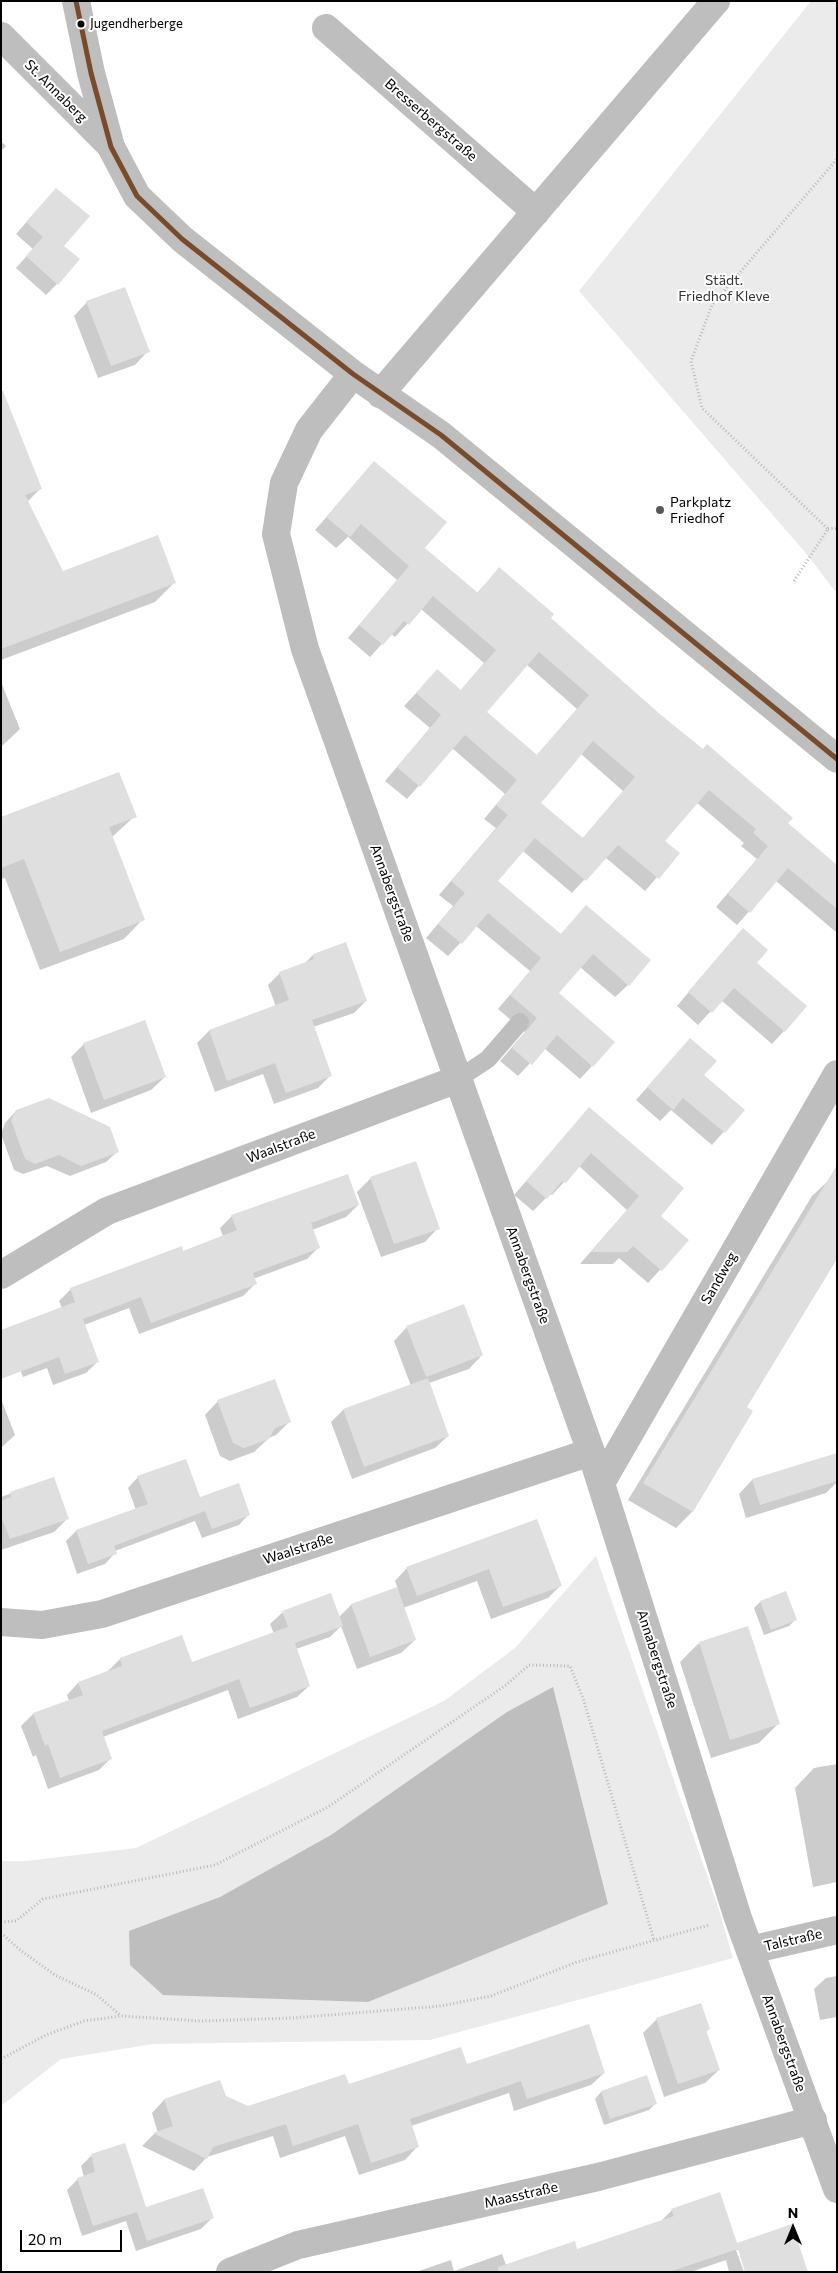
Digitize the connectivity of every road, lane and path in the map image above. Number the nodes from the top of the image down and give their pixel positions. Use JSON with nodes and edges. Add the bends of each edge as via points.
{"nodes":[{"id":1,"x":76,"y":1,"type":"edge"},
{"id":2,"x":716,"y":1,"type":"edge"},
{"id":3,"x":326,"y":28,"type":"dead end"},
{"id":4,"x":1,"y":36,"type":"edge"},
{"id":5,"x":111,"y":146,"type":"junction"},
{"id":6,"x":837,"y":159,"type":"edge"},
{"id":7,"x":536,"y":212,"type":"junction"},
{"id":8,"x":354,"y":374,"type":"junction"},
{"id":9,"x":380,"y":394,"type":"junction"},
{"id":10,"x":837,"y":528,"type":"edge"},
{"id":11,"x":828,"y":529,"type":"junction"},
{"id":12,"x":794,"y":581,"type":"dead end"},
{"id":13,"x":837,"y":759,"type":"edge"},
{"id":14,"x":520,"y":1022,"type":"dead end"},
{"id":15,"x":837,"y":1074,"type":"edge"},
{"id":16,"x":458,"y":1079,"type":"junction"},
{"id":17,"x":1,"y":1275,"type":"edge"},
{"id":18,"x":591,"y":1452,"type":"junction"},
{"id":19,"x":601,"y":1483,"type":"junction"},
{"id":20,"x":1,"y":1622,"type":"edge"},
{"id":21,"x":738,"y":1918,"type":"junction"},
{"id":22,"x":1,"y":1922,"type":"edge"},
{"id":23,"x":837,"y":1930,"type":"edge"},
{"id":24,"x":1,"y":1933,"type":"edge"},
{"id":25,"x":654,"y":1940,"type":"junction"},
{"id":26,"x":750,"y":1950,"type":"junction"},
{"id":27,"x":121,"y":2016,"type":"junction"},
{"id":28,"x":1,"y":2059,"type":"edge"},
{"id":29,"x":813,"y":2120,"type":"junction"},
{"id":30,"x":837,"y":2189,"type":"edge"},
{"id":31,"x":230,"y":2272,"type":"edge"}],
"edges":[{"from":1,"to":5,"type":"street"},
{"from":2,"to":7,"type":"street"},
{"from":3,"to":7,"type":"street","name":"Bresserbergstraße"},
{"from":4,"to":5,"type":"street","name":"St. Annaberg"},
{"from":5,"to":8,"type":"street","via":[[137,196],[182,239]]},
{"from":6,"to":11,"type":"path","via":[[712,305],[691,361],[702,408]]},
{"from":7,"to":9,"type":"street"},
{"from":8,"to":9,"type":"street"},
{"from":8,"to":16,"type":"street","name":"Annabergstraße","via":[[309,430],[284,483],[276,534],[305,649]]},
{"from":9,"to":13,"type":"street","via":[[441,435]]},
{"from":10,"to":11,"type":"path"},
{"from":11,"to":12,"type":"path"},
{"from":14,"to":16,"type":"lane","via":[[488,1059]]},
{"from":15,"to":19,"type":"street","name":"Sandweg"},
{"from":16,"to":17,"type":"street","name":"Waalstraße","via":[[107,1211]]},
{"from":16,"to":18,"type":"street","name":"Annabergstraße"},
{"from":18,"to":19,"type":"street","name":"Annabergstraße"},
{"from":18,"to":20,"type":"street","name":"Waalstraße","via":[[102,1614],[42,1625]]},
{"from":19,"to":21,"type":"street","name":"Annabergstraße"},
{"from":21,"to":25,"type":"path"},
{"from":21,"to":26,"type":"street","name":"Annabergstraße"},
{"from":22,"to":25,"type":"path","via":[[16,1921],[43,1899],[214,1865],[328,1807],[506,1685],[529,1665],[570,1666],[583,1698]]},
{"from":23,"to":26,"type":"street","name":"Talstraße"},
{"from":24,"to":27,"type":"path","via":[[55,1974],[97,1995]]},
{"from":25,"to":27,"type":"path","via":[[577,1962],[490,1996],[441,2006],[201,2022]]},
{"from":26,"to":29,"type":"street","name":"Annabergstraße"},
{"from":27,"to":28,"type":"path","via":[[84,2021],[46,2035]]},
{"from":29,"to":30,"type":"street","name":"Annabergstraße"},
{"from":29,"to":31,"type":"street","name":"Maasstraße","via":[[598,2177],[298,2245]]}]}
